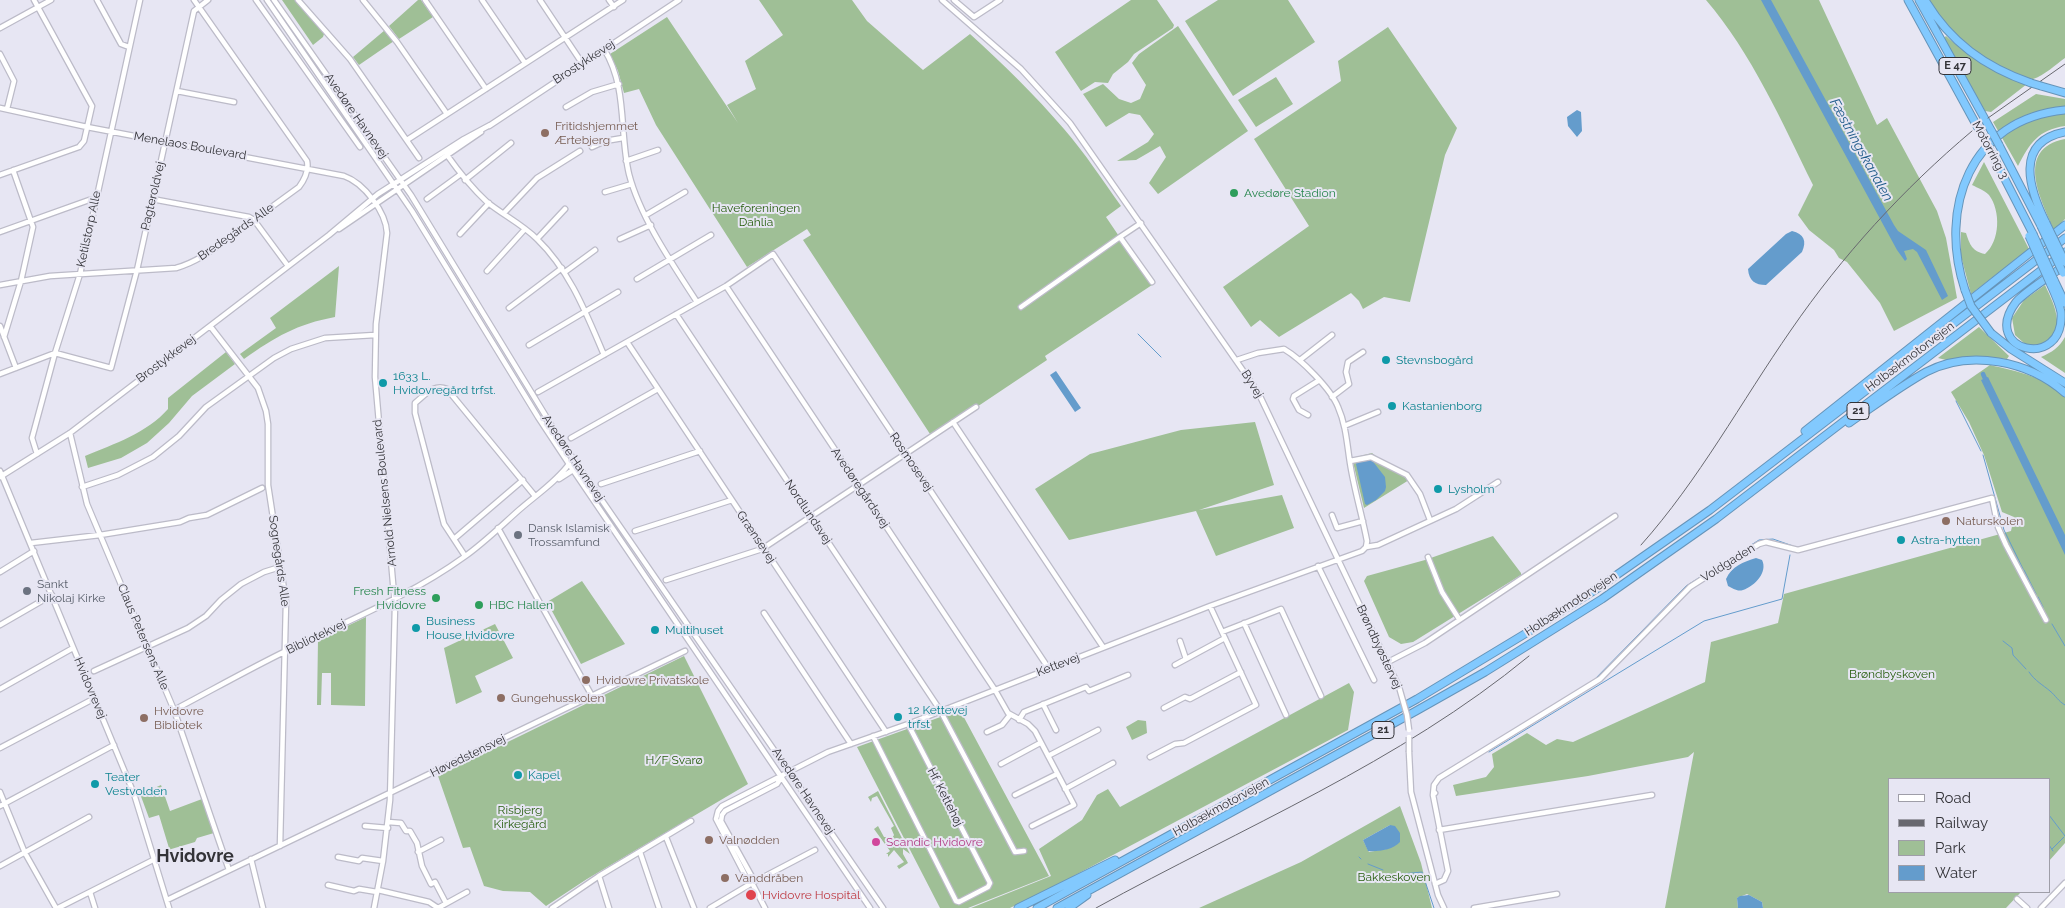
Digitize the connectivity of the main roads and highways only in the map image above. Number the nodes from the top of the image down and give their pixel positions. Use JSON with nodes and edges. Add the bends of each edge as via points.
{"nodes":[{"id":1,"x":1908,"y":0,"type":"edge"},
{"id":2,"x":1919,"y":0,"type":"edge"},
{"id":3,"x":1925,"y":0,"type":"edge"},
{"id":4,"x":2065,"y":93,"type":"edge"},
{"id":5,"x":2065,"y":110,"type":"edge"},
{"id":6,"x":2065,"y":132,"type":"edge"},
{"id":7,"x":2043,"y":224,"type":"junction"},
{"id":8,"x":2065,"y":225,"type":"edge"},
{"id":9,"x":2065,"y":238,"type":"edge"},
{"id":10,"x":2065,"y":252,"type":"edge"},
{"id":11,"x":2065,"y":264,"type":"edge"},
{"id":12,"x":2064,"y":275,"type":"edge"},
{"id":13,"x":2052,"y":281,"type":"junction"},
{"id":14,"x":2065,"y":303,"type":"edge"},
{"id":15,"x":2065,"y":383,"type":"edge"},
{"id":16,"x":2065,"y":393,"type":"edge"},
{"id":17,"x":1801,"y":455,"type":"junction"},
{"id":18,"x":1769,"y":464,"type":"junction"},
{"id":19,"x":1152,"y":845,"type":"junction"},
{"id":20,"x":1109,"y":879,"type":"junction"},
{"id":21,"x":1018,"y":908,"type":"edge"},
{"id":22,"x":1037,"y":908,"type":"edge"},
{"id":23,"x":1057,"y":908,"type":"edge"},
{"id":24,"x":1069,"y":908,"type":"edge"}],
"edges":[{"from":1,"to":13,"type":"highway","name":"Motorring 3","number":"E 47","bridge":true,"via":[[1983,140]]},
{"from":2,"to":7,"type":"highway","name":"Motorring 3","number":"E 47","bridge":true},
{"from":3,"to":4,"type":"highway","bridge":true,"via":[[1946,30],[1973,55],[2008,75]]},
{"from":5,"to":15,"type":"highway","bridge":true,"via":[[2037,115],[2008,129],[1978,155],[1960,192],[1955,238],[1956,258],[1965,290],[1991,334]]},
{"from":6,"to":7,"type":"highway","via":[[2042,142],[2030,165],[2031,190]]},
{"from":7,"to":11,"type":"highway","bridge":true},
{"from":7,"to":12,"type":"highway","name":"Motorring 3","number":"E 47","bridge":true},
{"from":8,"to":18,"type":"highway","via":[[1792,442]]},
{"from":9,"to":18,"type":"highway","name":"Holbækmotorvejen","number":"21"},
{"from":10,"to":17,"type":"highway","name":"Holbækmotorvejen","number":"21"},
{"from":11,"to":13,"type":"highway","via":[[2017,301],[2009,314],[2013,341],[2021,347],[2044,349],[2059,334],[2061,311]]},
{"from":13,"to":14,"type":"highway","name":"Motorring 3","number":"E 47"},
{"from":16,"to":17,"type":"highway","via":[[2024,368],[1992,361],[1943,365],[1926,372]]},
{"from":17,"to":20,"type":"highway","name":"Holbækmotorvejen","number":"21","via":[[1602,599],[1477,676]]},
{"from":18,"to":19,"type":"highway","name":"Holbækmotorvejen","number":"21","via":[[1643,557],[1534,630],[1417,699]]},
{"from":19,"to":21,"type":"highway","via":[[1124,855]]},
{"from":19,"to":22,"type":"highway","name":"Holbækmotorvejen","number":"21"},
{"from":20,"to":23,"type":"highway","name":"Holbækmotorvejen","number":"21"},
{"from":20,"to":24,"type":"highway"}]}
